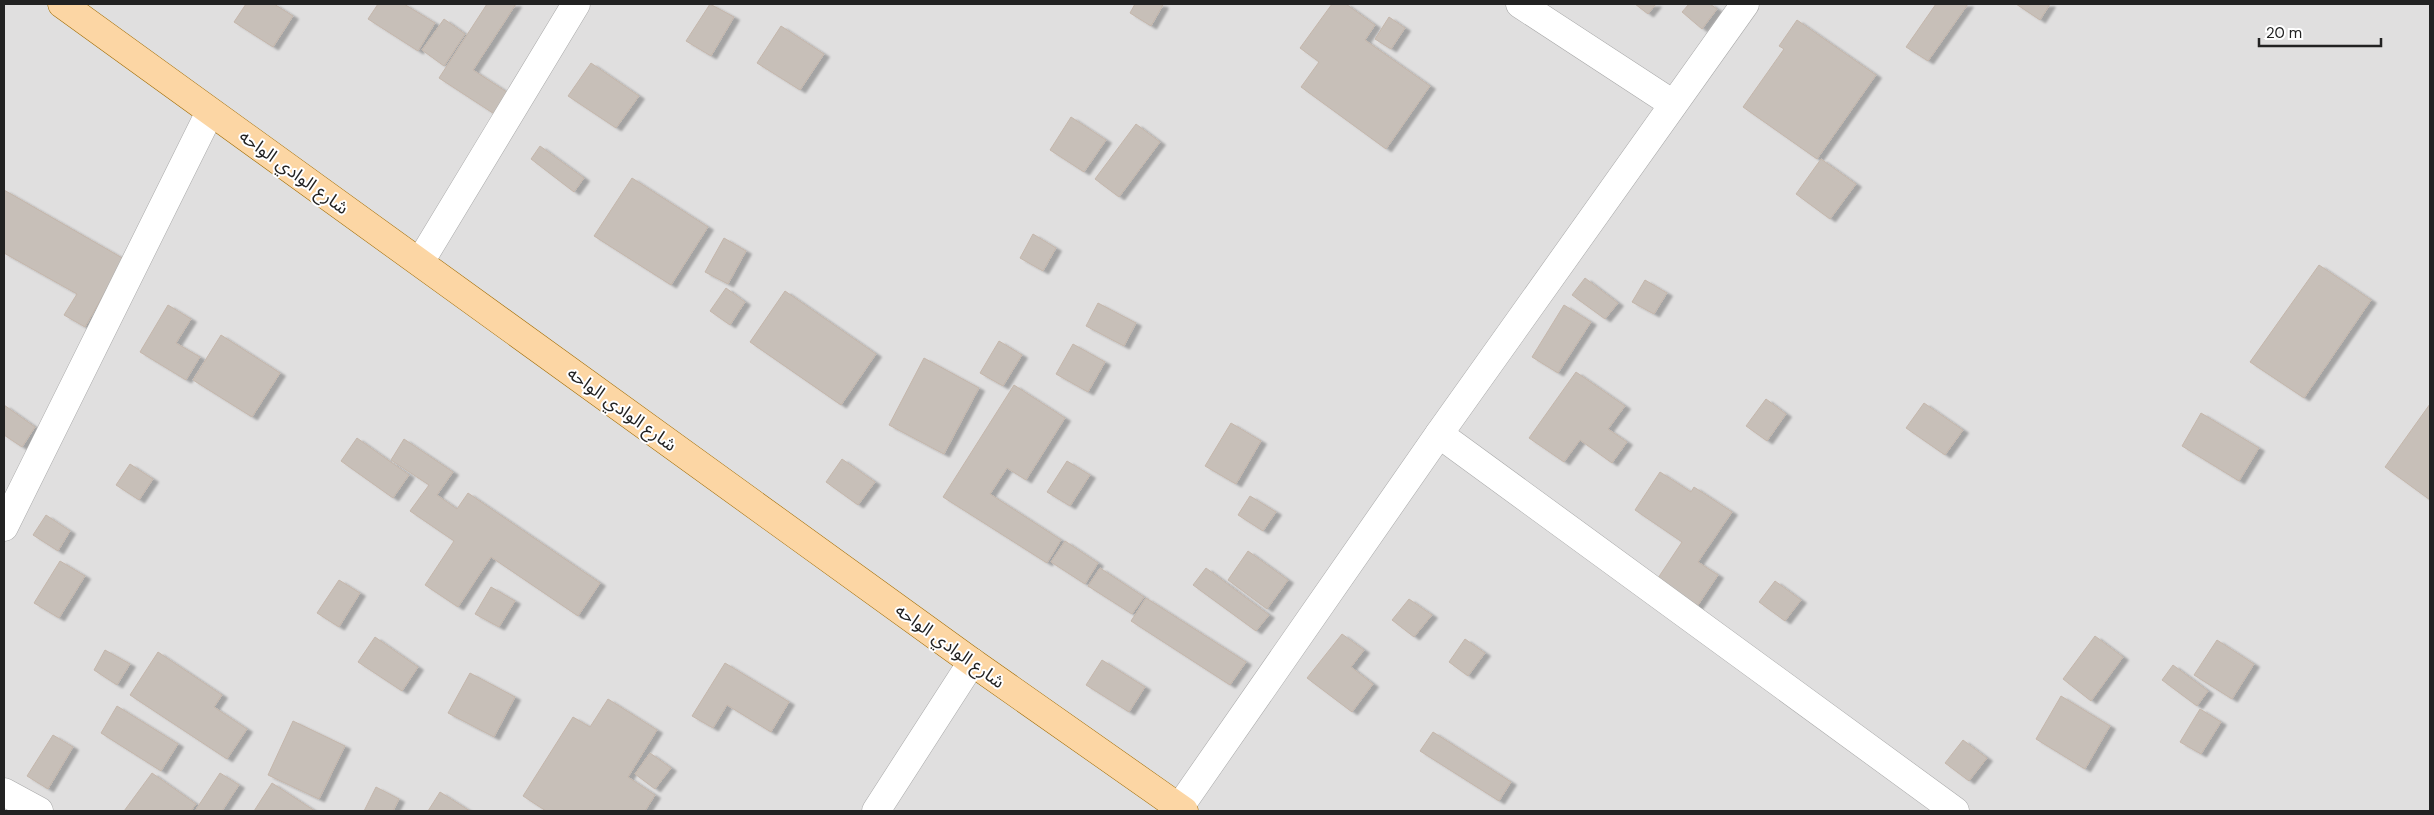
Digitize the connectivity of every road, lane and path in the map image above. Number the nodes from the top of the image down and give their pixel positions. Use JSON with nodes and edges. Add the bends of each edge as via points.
{"nodes":[{"id":1,"x":62,"y":4,"type":"edge"},
{"id":2,"x":576,"y":4,"type":"edge"},
{"id":3,"x":1520,"y":4,"type":"edge"},
{"id":4,"x":1745,"y":4,"type":"edge"},
{"id":5,"x":1673,"y":104,"type":"junction"},
{"id":6,"x":210,"y":112,"type":"junction"},
{"id":7,"x":420,"y":262,"type":"junction"},
{"id":8,"x":1439,"y":434,"type":"junction"},
{"id":9,"x":4,"y":527,"type":"edge"},
{"id":10,"x":972,"y":662,"type":"junction"},
{"id":11,"x":4,"y":792,"type":"edge"},
{"id":12,"x":1182,"y":809,"type":"edge"},
{"id":13,"x":40,"y":811,"type":"edge"},
{"id":14,"x":876,"y":811,"type":"edge"},
{"id":15,"x":1955,"y":811,"type":"edge"}],
"edges":[{"from":1,"to":6,"type":"main road","name":"شارع الوادي الواحه"},
{"from":2,"to":7,"type":"street"},
{"from":3,"to":5,"type":"street"},
{"from":4,"to":5,"type":"street"},
{"from":5,"to":8,"type":"street"},
{"from":6,"to":7,"type":"main road","name":"شارع الوادي الواحه"},
{"from":6,"to":9,"type":"street"},
{"from":7,"to":10,"type":"main road","name":"شارع الوادي الواحه"},
{"from":8,"to":12,"type":"street"},
{"from":8,"to":15,"type":"street"},
{"from":10,"to":12,"type":"main road","name":"شارع الوادي الواحه"},
{"from":10,"to":14,"type":"street"},
{"from":11,"to":13,"type":"street"}]}
